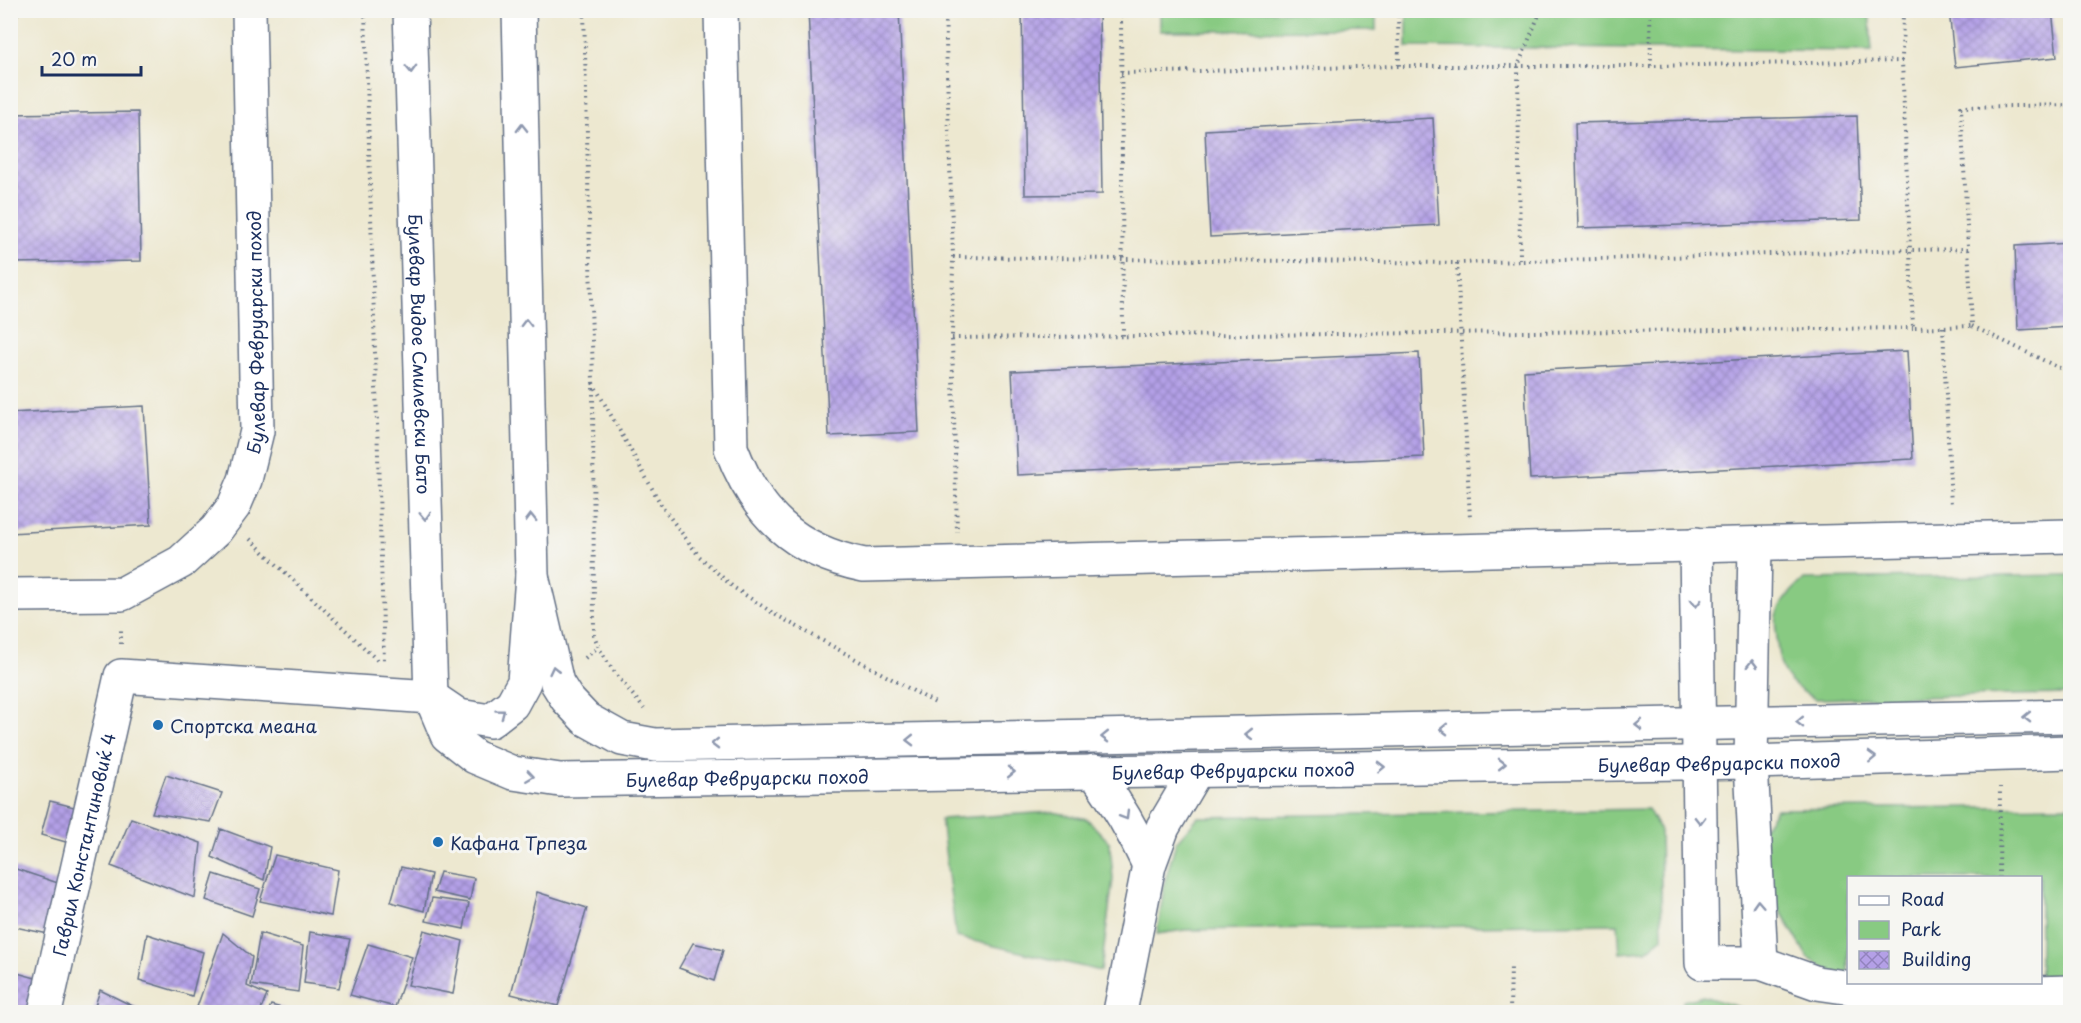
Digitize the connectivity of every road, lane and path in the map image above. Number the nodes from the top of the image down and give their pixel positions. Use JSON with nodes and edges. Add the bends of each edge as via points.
{"nodes":[{"id":1,"x":249,"y":10,"type":"edge"},
{"id":2,"x":365,"y":10,"type":"edge"},
{"id":3,"x":410,"y":10,"type":"edge"},
{"id":4,"x":519,"y":10,"type":"edge"},
{"id":5,"x":584,"y":10,"type":"edge"},
{"id":6,"x":721,"y":10,"type":"edge"},
{"id":7,"x":945,"y":10,"type":"edge"},
{"id":8,"x":1121,"y":10,"type":"edge"},
{"id":9,"x":1398,"y":10,"type":"edge"},
{"id":10,"x":1540,"y":10,"type":"edge"},
{"id":11,"x":1650,"y":10,"type":"edge"},
{"id":12,"x":1903,"y":10,"type":"edge"},
{"id":13,"x":1902,"y":61,"type":"junction"},
{"id":14,"x":1399,"y":66,"type":"junction"},
{"id":15,"x":1518,"y":66,"type":"junction"},
{"id":16,"x":1650,"y":66,"type":"junction"},
{"id":17,"x":1121,"y":73,"type":"junction"},
{"id":18,"x":2070,"y":105,"type":"edge"},
{"id":19,"x":1910,"y":249,"type":"junction"},
{"id":20,"x":1968,"y":249,"type":"junction"},
{"id":21,"x":953,"y":257,"type":"junction"},
{"id":22,"x":1123,"y":260,"type":"junction"},
{"id":23,"x":1520,"y":260,"type":"junction"},
{"id":24,"x":1457,"y":263,"type":"junction"},
{"id":25,"x":1972,"y":326,"type":"junction"},
{"id":26,"x":1943,"y":327,"type":"junction"},
{"id":27,"x":1913,"y":328,"type":"junction"},
{"id":28,"x":1461,"y":333,"type":"junction"},
{"id":29,"x":1123,"y":337,"type":"junction"},
{"id":30,"x":952,"y":338,"type":"junction"},
{"id":31,"x":2070,"y":373,"type":"edge"},
{"id":32,"x":593,"y":382,"type":"junction"},
{"id":33,"x":226,"y":516,"type":"junction"},
{"id":34,"x":2070,"y":536,"type":"edge"},
{"id":35,"x":1952,"y":539,"type":"junction"},
{"id":36,"x":1696,"y":544,"type":"junction"},
{"id":37,"x":1755,"y":545,"type":"junction"},
{"id":38,"x":1471,"y":550,"type":"junction"},
{"id":39,"x":958,"y":563,"type":"junction"},
{"id":40,"x":532,"y":576,"type":"junction"},
{"id":41,"x":122,"y":594,"type":"junction"},
{"id":42,"x":10,"y":595,"type":"edge"},
{"id":43,"x":121,"y":676,"type":"junction"},
{"id":44,"x":431,"y":697,"type":"junction"},
{"id":45,"x":944,"y":708,"type":"dead end"},
{"id":46,"x":649,"y":715,"type":"dead end"},
{"id":47,"x":2070,"y":716,"type":"edge"},
{"id":48,"x":1752,"y":723,"type":"junction"},
{"id":49,"x":1698,"y":724,"type":"junction"},
{"id":50,"x":2070,"y":752,"type":"edge"},
{"id":51,"x":1699,"y":761,"type":"junction"},
{"id":52,"x":1750,"y":762,"type":"junction"},
{"id":53,"x":1094,"y":771,"type":"junction"},
{"id":54,"x":1196,"y":771,"type":"junction"},
{"id":55,"x":2000,"y":786,"type":"dead end"},
{"id":56,"x":1149,"y":865,"type":"junction"},
{"id":57,"x":1999,"y":876,"type":"edge"},
{"id":58,"x":1761,"y":963,"type":"junction"},
{"id":59,"x":1511,"y":966,"type":"dead end"},
{"id":60,"x":2070,"y":992,"type":"edge"},
{"id":61,"x":45,"y":1012,"type":"edge"},
{"id":62,"x":1120,"y":1012,"type":"edge"},
{"id":63,"x":1510,"y":1012,"type":"edge"}],
"edges":[{"from":1,"to":33,"type":"street","name":"Булевар Февруарски поход","via":[[257,431],[245,480]]},
{"from":2,"to":33,"type":"path","via":[[384,667]]},
{"from":3,"to":44,"type":"street","name":"Булевар Видое Смилевски Бато","one_way":true},
{"from":40,"to":4,"type":"street","one_way":true},
{"from":5,"to":32,"type":"path"},
{"from":6,"to":39,"type":"street","via":[[731,448],[741,474],[755,498],[790,534],[838,560],[864,565]]},
{"from":7,"to":21,"type":"path"},
{"from":8,"to":17,"type":"path"},
{"from":9,"to":14,"type":"path"},
{"from":10,"to":15,"type":"path"},
{"from":11,"to":16,"type":"path"},
{"from":12,"to":13,"type":"path"},
{"from":13,"to":16,"type":"path"},
{"from":13,"to":19,"type":"path"},
{"from":14,"to":15,"type":"path"},
{"from":14,"to":17,"type":"path"},
{"from":15,"to":16,"type":"path"},
{"from":15,"to":23,"type":"path"},
{"from":17,"to":22,"type":"path"},
{"from":18,"to":20,"type":"path","via":[[1961,106]]},
{"from":19,"to":20,"type":"path"},
{"from":19,"to":23,"type":"path"},
{"from":19,"to":27,"type":"path"},
{"from":20,"to":25,"type":"path"},
{"from":21,"to":22,"type":"path"},
{"from":21,"to":30,"type":"path"},
{"from":22,"to":24,"type":"path"},
{"from":22,"to":29,"type":"path"},
{"from":23,"to":24,"type":"path"},
{"from":24,"to":28,"type":"path"},
{"from":25,"to":26,"type":"path"},
{"from":25,"to":31,"type":"path"},
{"from":26,"to":27,"type":"path"},
{"from":26,"to":35,"type":"path"},
{"from":27,"to":28,"type":"path"},
{"from":28,"to":29,"type":"path"},
{"from":28,"to":38,"type":"path"},
{"from":29,"to":30,"type":"path"},
{"from":30,"to":39,"type":"path"},
{"from":32,"to":45,"type":"path","via":[[663,508],[699,556],[733,587],[776,615]]},
{"from":32,"to":46,"type":"path","via":[[594,635],[605,659]]},
{"from":33,"to":41,"type":"street","name":"Булевар Февруарски поход","via":[[181,562]]},
{"from":34,"to":35,"type":"street"},
{"from":35,"to":37,"type":"street"},
{"from":36,"to":37,"type":"street"},
{"from":36,"to":38,"type":"street"},
{"from":36,"to":49,"type":"street","one_way":true},
{"from":48,"to":37,"type":"street","one_way":true},
{"from":38,"to":39,"type":"street"},
{"from":44,"to":40,"type":"street","one_way":true,"via":[[459,716],[490,721],[512,704],[524,682]]},
{"from":49,"to":40,"type":"street","name":"Булевар Февруарски поход","one_way":true,"via":[[655,745],[622,739],[586,719],[567,699],[557,683]]},
{"from":41,"to":42,"type":"street"},
{"from":41,"to":43,"type":"path"},
{"from":43,"to":44,"type":"street"},
{"from":43,"to":61,"type":"street","name":"Гаврил Константиновиќ 4"},
{"from":44,"to":53,"type":"street","name":"Булевар Февруарски поход","one_way":true,"via":[[447,735],[475,757],[513,773],[560,780]]},
{"from":47,"to":48,"type":"street","name":"Булевар Февруарски поход","one_way":true},
{"from":48,"to":49,"type":"street","name":"Булевар Февруарски поход"},
{"from":48,"to":52,"type":"street"},
{"from":49,"to":51,"type":"street"},
{"from":52,"to":50,"type":"street","name":"Булевар Февруарски поход","one_way":true},
{"from":51,"to":52,"type":"street","name":"Булевар Февруарски поход"},
{"from":54,"to":51,"type":"street","name":"Булевар Февруарски поход","one_way":true},
{"from":51,"to":58,"type":"street","one_way":true,"via":[[1702,963]]},
{"from":58,"to":52,"type":"street","one_way":true},
{"from":53,"to":54,"type":"street","name":"Булевар Февруарски поход"},
{"from":53,"to":56,"type":"street","one_way":true,"via":[[1134,831]]},
{"from":54,"to":56,"type":"street","via":[[1163,827]]},
{"from":55,"to":57,"type":"path"},
{"from":56,"to":62,"type":"street"},
{"from":58,"to":60,"type":"street","via":[[1817,983],[1880,992]]},
{"from":59,"to":63,"type":"path"}]}
